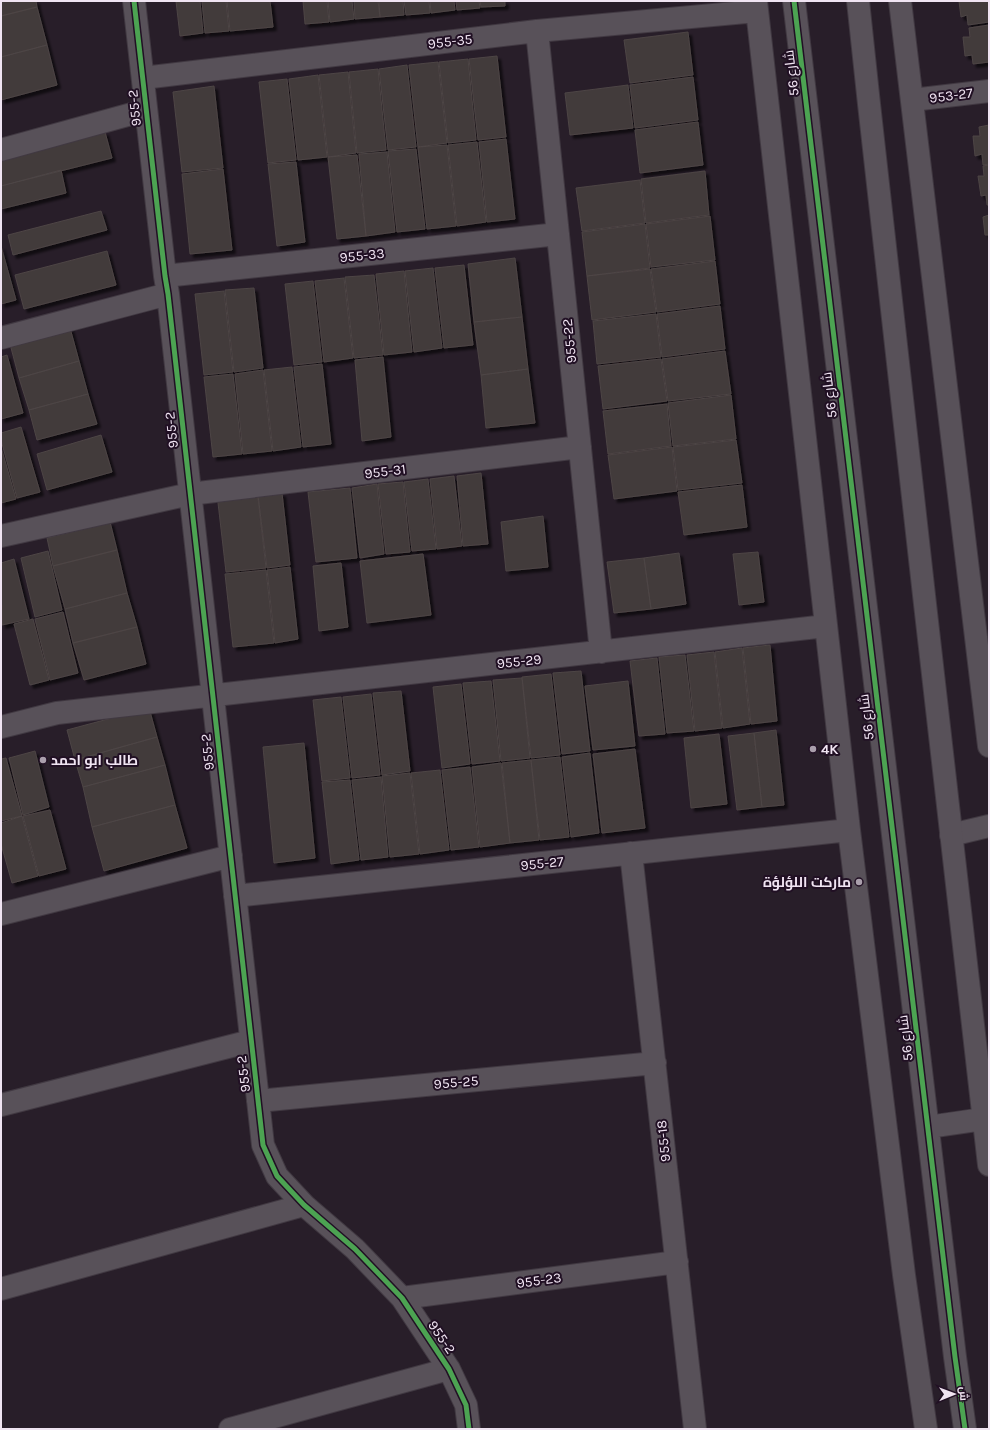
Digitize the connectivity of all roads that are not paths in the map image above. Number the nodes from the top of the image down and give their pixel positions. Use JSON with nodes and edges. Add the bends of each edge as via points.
{"nodes":[{"id":1,"x":134,"y":1,"type":"edge"},
{"id":2,"x":794,"y":1,"type":"edge"},
{"id":3,"x":858,"y":1,"type":"edge"},
{"id":4,"x":900,"y":1,"type":"edge"},
{"id":5,"x":757,"y":6,"type":"edge"},
{"id":6,"x":537,"y":31,"type":"junction"},
{"id":7,"x":143,"y":78,"type":"junction"},
{"id":8,"x":989,"y":91,"type":"edge"},
{"id":9,"x":912,"y":100,"type":"junction"},
{"id":10,"x":146,"y":110,"type":"junction"},
{"id":11,"x":1,"y":150,"type":"edge"},
{"id":12,"x":558,"y":234,"type":"junction"},
{"id":13,"x":167,"y":285,"type":"junction"},
{"id":14,"x":1,"y":338,"type":"edge"},
{"id":15,"x":580,"y":447,"type":"junction"},
{"id":16,"x":190,"y":494,"type":"junction"},
{"id":17,"x":1,"y":536,"type":"edge"},
{"id":18,"x":826,"y":626,"type":"junction"},
{"id":19,"x":601,"y":652,"type":"junction"},
{"id":20,"x":212,"y":694,"type":"junction"},
{"id":21,"x":1,"y":726,"type":"edge"},
{"id":22,"x":989,"y":746,"type":"edge"},
{"id":23,"x":989,"y":826,"type":"edge"},
{"id":24,"x":849,"y":830,"type":"junction"},
{"id":25,"x":951,"y":835,"type":"junction"},
{"id":26,"x":631,"y":854,"type":"junction"},
{"id":27,"x":230,"y":856,"type":"junction"},
{"id":28,"x":235,"y":896,"type":"junction"},
{"id":29,"x":1,"y":914,"type":"edge"},
{"id":30,"x":251,"y":1041,"type":"junction"},
{"id":31,"x":655,"y":1063,"type":"junction"},
{"id":32,"x":258,"y":1101,"type":"junction"},
{"id":33,"x":1,"y":1105,"type":"edge"},
{"id":34,"x":984,"y":1119,"type":"junction"},
{"id":35,"x":928,"y":1126,"type":"junction"},
{"id":36,"x":989,"y":1165,"type":"edge"},
{"id":37,"x":304,"y":1205,"type":"junction"},
{"id":38,"x":677,"y":1262,"type":"junction"},
{"id":39,"x":1,"y":1289,"type":"edge"},
{"id":40,"x":402,"y":1298,"type":"junction"},
{"id":41,"x":449,"y":1370,"type":"junction"},
{"id":42,"x":230,"y":1429,"type":"edge"},
{"id":43,"x":469,"y":1429,"type":"edge"},
{"id":44,"x":695,"y":1429,"type":"edge"},
{"id":45,"x":926,"y":1429,"type":"edge"},
{"id":46,"x":965,"y":1429,"type":"edge"}],
"edges":[{"from":1,"to":7,"type":"street","name":"955-2"},
{"from":2,"to":35,"type":"street","name":"شارع 56"},
{"from":3,"to":25,"type":"street"},
{"from":4,"to":9,"type":"street"},
{"from":5,"to":6,"type":"street","name":"955-35"},
{"from":5,"to":18,"type":"street"},
{"from":6,"to":7,"type":"street","name":"955-35"},
{"from":6,"to":12,"type":"street","name":"955-22"},
{"from":7,"to":10,"type":"street","name":"955-2"},
{"from":8,"to":9,"type":"street","name":"953-27"},
{"from":9,"to":22,"type":"street"},
{"from":10,"to":11,"type":"street"},
{"from":10,"to":13,"type":"street","name":"955-2"},
{"from":12,"to":13,"type":"street","name":"955-33"},
{"from":12,"to":15,"type":"street","name":"955-22"},
{"from":13,"to":14,"type":"street","name":"955-33"},
{"from":13,"to":16,"type":"street","name":"955-2"},
{"from":15,"to":16,"type":"street","name":"955-31"},
{"from":15,"to":19,"type":"street","name":"955-22"},
{"from":16,"to":17,"type":"street","name":"955-31"},
{"from":16,"to":20,"type":"street","name":"955-2"},
{"from":18,"to":19,"type":"street","name":"955-29"},
{"from":18,"to":24,"type":"street"},
{"from":19,"to":20,"type":"street","name":"955-29"},
{"from":20,"to":21,"type":"street","name":"955-29","via":[[57,713]]},
{"from":20,"to":27,"type":"street","name":"955-2"},
{"from":23,"to":25,"type":"street"},
{"from":24,"to":26,"type":"street","name":"955-27"},
{"from":24,"to":45,"type":"street","via":[[904,1275]]},
{"from":25,"to":34,"type":"street"},
{"from":26,"to":28,"type":"street","name":"955-27"},
{"from":26,"to":31,"type":"street","name":"955-18"},
{"from":27,"to":28,"type":"street","name":"955-2"},
{"from":27,"to":29,"type":"street"},
{"from":28,"to":30,"type":"street","name":"955-2"},
{"from":30,"to":32,"type":"street","name":"955-2"},
{"from":30,"to":33,"type":"street"},
{"from":31,"to":32,"type":"street","name":"955-25"},
{"from":31,"to":38,"type":"street","name":"955-18"},
{"from":32,"to":37,"type":"street","name":"955-2","via":[[263,1145],[277,1176]]},
{"from":34,"to":35,"type":"street"},
{"from":34,"to":36,"type":"street"},
{"from":35,"to":46,"type":"street","name":"شارع 56"},
{"from":37,"to":39,"type":"street"},
{"from":37,"to":40,"type":"street","name":"955-2","via":[[355,1249]]},
{"from":38,"to":40,"type":"street","name":"955-23"},
{"from":38,"to":44,"type":"street","name":"955-18"},
{"from":40,"to":41,"type":"street","name":"955-2"},
{"from":41,"to":42,"type":"street"},
{"from":41,"to":43,"type":"street","name":"955-2","via":[[466,1405]]}]}
